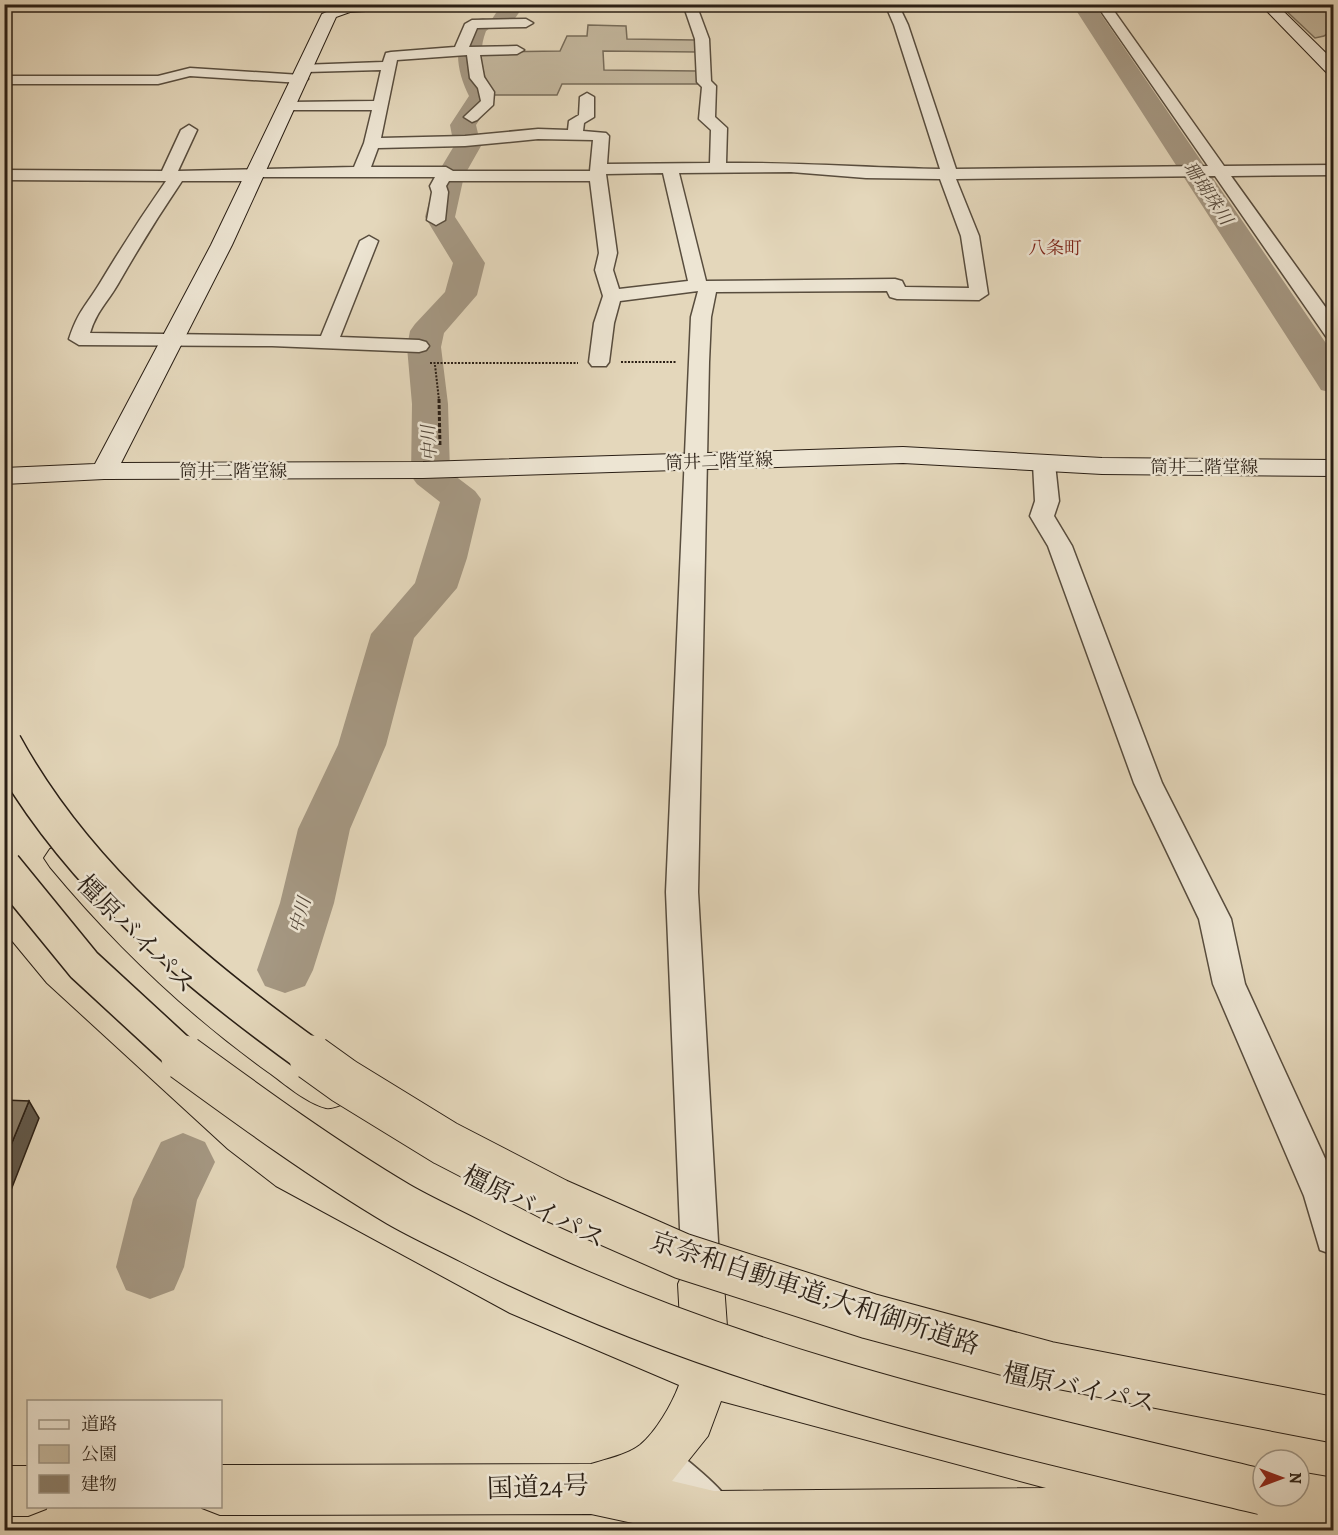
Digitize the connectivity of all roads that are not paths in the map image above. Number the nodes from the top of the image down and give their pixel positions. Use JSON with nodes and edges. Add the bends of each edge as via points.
{"nodes":[{"id":1,"x":413,"y":4,"type":"edge"},
{"id":2,"x":689,"y":4,"type":"edge"},
{"id":3,"x":891,"y":4,"type":"edge"},
{"id":4,"x":1102,"y":4,"type":"edge"},
{"id":5,"x":1267,"y":4,"type":"edge"},
{"id":6,"x":510,"y":18,"type":"dead end"},
{"id":7,"x":517,"y":50,"type":"dead end"},
{"id":8,"x":466,"y":51,"type":"junction"},
{"id":9,"x":389,"y":66,"type":"junction"},
{"id":10,"x":1334,"y":71,"type":"edge"},
{"id":11,"x":303,"y":74,"type":"junction"},
{"id":12,"x":4,"y":80,"type":"edge"},
{"id":13,"x":587,"y":96,"type":"dead end"},
{"id":14,"x":289,"y":105,"type":"junction"},
{"id":15,"x":381,"y":105,"type":"junction"},
{"id":16,"x":472,"y":117,"type":"dead end"},
{"id":17,"x":189,"y":130,"type":"dead end"},
{"id":18,"x":575,"y":134,"type":"junction"},
{"id":19,"x":372,"y":143,"type":"junction"},
{"id":20,"x":718,"y":167,"type":"junction"},
{"id":21,"x":670,"y":169,"type":"junction"},
{"id":22,"x":1334,"y":170,"type":"edge"},
{"id":23,"x":361,"y":171,"type":"junction"},
{"id":24,"x":1217,"y":172,"type":"junction"},
{"id":25,"x":598,"y":173,"type":"junction"},
{"id":26,"x":256,"y":174,"type":"junction"},
{"id":27,"x":948,"y":174,"type":"junction"},
{"id":28,"x":4,"y":175,"type":"edge"},
{"id":29,"x":172,"y":176,"type":"junction"},
{"id":30,"x":450,"y":176,"type":"junction"},
{"id":31,"x":436,"y":220,"type":"dead end"},
{"id":32,"x":369,"y":241,"type":"dead end"},
{"id":33,"x":703,"y":286,"type":"junction"},
{"id":34,"x":612,"y":296,"type":"junction"},
{"id":35,"x":1334,"y":334,"type":"edge"},
{"id":36,"x":175,"y":340,"type":"junction"},
{"id":37,"x":328,"y":342,"type":"junction"},
{"id":38,"x":418,"y":346,"type":"dead end"},
{"id":39,"x":599,"y":362,"type":"road end"},
{"id":40,"x":695,"y":462,"type":"junction"},
{"id":41,"x":1044,"y":464,"type":"junction"},
{"id":42,"x":1334,"y":468,"type":"edge"},
{"id":43,"x":104,"y":471,"type":"junction"},
{"id":44,"x":4,"y":476,"type":"edge"},
{"id":45,"x":4,"y":744,"type":"edge"},
{"id":46,"x":4,"y":778,"type":"edge"},
{"id":47,"x":4,"y":867,"type":"edge"},
{"id":48,"x":4,"y":905,"type":"edge"},
{"id":49,"x":1334,"y":1236,"type":"edge"},
{"id":50,"x":701,"y":1284,"type":"junction"},
{"id":51,"x":707,"y":1373,"type":"junction"},
{"id":52,"x":1334,"y":1420,"type":"edge"},
{"id":53,"x":1334,"y":1428,"type":"edge"},
{"id":54,"x":658,"y":1462,"type":"junction"},
{"id":55,"x":591,"y":1488,"type":"junction"},
{"id":56,"x":222,"y":1490,"type":"edge"},
{"id":57,"x":4,"y":1491,"type":"edge"},
{"id":58,"x":27,"y":1491,"type":"edge"},
{"id":59,"x":1311,"y":1499,"type":"edge"},
{"id":60,"x":1247,"y":1502,"type":"edge"},
{"id":61,"x":1334,"y":1503,"type":"edge"},
{"id":62,"x":714,"y":1523,"type":"edge"},
{"id":63,"x":1334,"y":1526,"type":"edge"}],
"edges":[{"from":1,"to":11,"type":"main road","via":[[350,8],[330,14]]},
{"from":2,"to":20,"type":"street","via":[[702,39],[704,82],[709,86],[707,119],[719,128]]},
{"from":3,"to":27,"type":"street"},
{"from":4,"to":24,"type":"street"},
{"from":5,"to":10,"type":"main road"},
{"from":6,"to":8,"type":"street","via":[[472,24]]},
{"from":7,"to":8,"type":"street"},
{"from":8,"to":9,"type":"street","via":[[396,55],[391,56]]},
{"from":8,"to":16,"type":"street","via":[[488,95],[488,102]]},
{"from":9,"to":11,"type":"street"},
{"from":9,"to":15,"type":"street"},
{"from":11,"to":12,"type":"street","via":[[190,72],[158,80]]},
{"from":11,"to":14,"type":"main road"},
{"from":13,"to":18,"type":"street","via":[[586,117],[576,121]]},
{"from":14,"to":15,"type":"street"},
{"from":14,"to":26,"type":"main road"},
{"from":15,"to":19,"type":"street"},
{"from":17,"to":29,"type":"street"},
{"from":18,"to":19,"type":"street"},
{"from":18,"to":25,"type":"street","via":[[601,136]]},
{"from":19,"to":23,"type":"street"},
{"from":20,"to":21,"type":"street"},
{"from":20,"to":27,"type":"street"},
{"from":21,"to":25,"type":"street"},
{"from":21,"to":33,"type":"street"},
{"from":22,"to":24,"type":"street"},
{"from":23,"to":26,"type":"street"},
{"from":23,"to":30,"type":"street","via":[[446,172]]},
{"from":24,"to":27,"type":"street"},
{"from":24,"to":35,"type":"street"},
{"from":25,"to":30,"type":"street"},
{"from":25,"to":34,"type":"street","via":[[608,253],[604,270]]},
{"from":26,"to":29,"type":"street"},
{"from":26,"to":36,"type":"main road"},
{"from":27,"to":33,"type":"street","via":[[970,236],[979,294],[897,293],[895,285]]},
{"from":28,"to":29,"type":"street"},
{"from":29,"to":36,"type":"street","via":[[107,287],[86,315],[79,339]]},
{"from":30,"to":31,"type":"street","via":[[438,186]]},
{"from":32,"to":37,"type":"street"},
{"from":33,"to":34,"type":"street"},
{"from":33,"to":40,"type":"street"},
{"from":34,"to":39,"type":"street"},
{"from":36,"to":37,"type":"street"},
{"from":36,"to":43,"type":"main road"},
{"from":37,"to":38,"type":"street"},
{"from":40,"to":41,"type":"main road","name":"筒井二階堂線","via":[[903,455]]},
{"from":40,"to":43,"type":"main road","name":"筒井二階堂線","via":[[434,470]]},
{"from":40,"to":50,"type":"street","via":[[682,892]]},
{"from":41,"to":42,"type":"main road","name":"筒井二階堂線"},
{"from":41,"to":49,"type":"street","via":[[1047,501],[1042,516],[1060,546],[1148,783],[1215,919],[1229,984],[1323,1196]]},
{"from":43,"to":44,"type":"main road","name":"筒井二階堂線"},
{"from":45,"to":52,"type":"highway","name":"京奈和自動車道;大和御所道路","bridge":true,"via":[[70,844],[144,924],[242,1007],[364,1093],[444,1143],[557,1201],[682,1256],[869,1316],[1047,1364]]},
{"from":46,"to":50,"type":"highway","name":"橿原バイパス","via":[[84,884],[147,949],[209,1006],[306,1077],[462,1173],[587,1235]]},
{"from":47,"to":60,"type":"highway","bridge":true,"via":[[84,965],[184,1058],[290,1136],[400,1205],[525,1269],[659,1326],[860,1391],[1047,1441]]},
{"from":48,"to":51,"type":"highway","via":[[60,972],[243,1136],[291,1172],[526,1297]]},
{"from":50,"to":51,"type":"highway","name":"国道24号"},
{"from":50,"to":53,"type":"highway","name":"橿原バイパス","via":[[950,1361],[1123,1399]]},
{"from":51,"to":54,"type":"highway","name":"国道24号","via":[[691,1419]]},
{"from":51,"to":60,"type":"highway"},
{"from":54,"to":55,"type":"highway","name":"国道24号","via":[[629,1477]]},
{"from":54,"to":62,"type":"street"},
{"from":55,"to":56,"type":"highway","name":"国道24号"},
{"from":55,"to":62,"type":"highway"},
{"from":57,"to":58,"type":"highway"},
{"from":59,"to":61,"type":"highway"},
{"from":60,"to":62,"type":"highway"},
{"from":60,"to":63,"type":"highway"}]}
